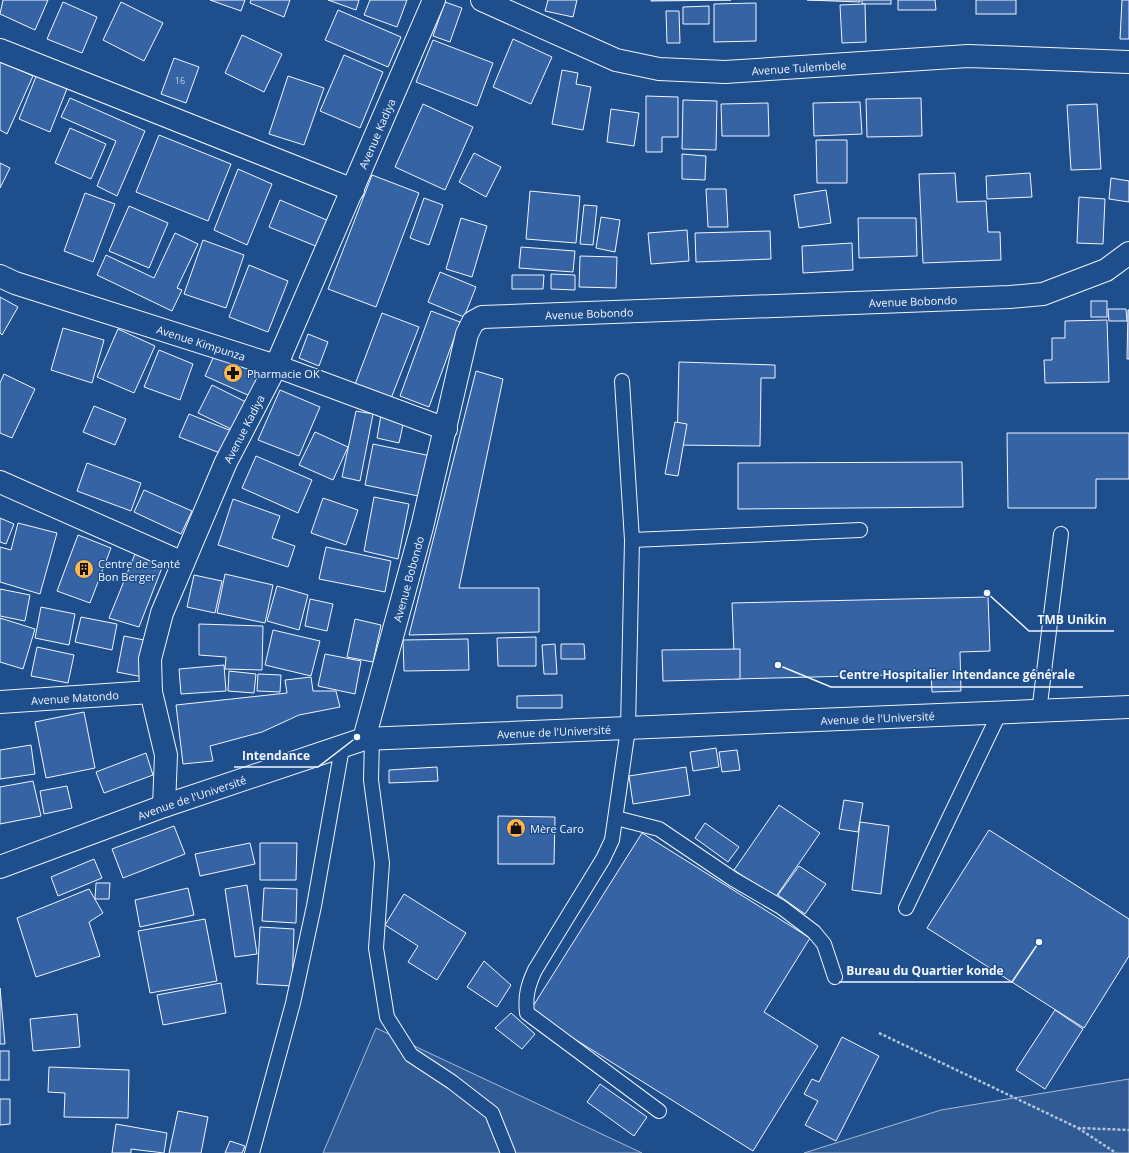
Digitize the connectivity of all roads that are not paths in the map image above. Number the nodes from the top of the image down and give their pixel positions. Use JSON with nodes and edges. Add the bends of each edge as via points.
{"nodes":[{"id":1,"x":434,"y":0,"type":"edge"},
{"id":2,"x":482,"y":0,"type":"edge"},
{"id":3,"x":0,"y":50,"type":"edge"},
{"id":4,"x":1129,"y":62,"type":"edge"},
{"id":5,"x":352,"y":190,"type":"junction"},
{"id":6,"x":1129,"y":253,"type":"edge"},
{"id":7,"x":0,"y":276,"type":"edge"},
{"id":8,"x":276,"y":366,"type":"junction"},
{"id":9,"x":622,"y":381,"type":"dead end"},
{"id":10,"x":446,"y":429,"type":"junction"},
{"id":11,"x":0,"y":482,"type":"edge"},
{"id":12,"x":860,"y":530,"type":"dead end"},
{"id":13,"x":1060,"y":534,"type":"dead end"},
{"id":14,"x":632,"y":540,"type":"junction"},
{"id":15,"x":183,"y":563,"type":"junction"},
{"id":16,"x":150,"y":692,"type":"junction"},
{"id":17,"x":0,"y":702,"type":"edge"},
{"id":18,"x":1128,"y":706,"type":"edge"},
{"id":19,"x":1039,"y":712,"type":"junction"},
{"id":20,"x":999,"y":714,"type":"junction"},
{"id":21,"x":628,"y":729,"type":"junction"},
{"id":22,"x":368,"y":739,"type":"junction"},
{"id":23,"x":342,"y":748,"type":"junction"},
{"id":24,"x":164,"y":806,"type":"junction"},
{"id":25,"x":616,"y":818,"type":"junction"},
{"id":26,"x":0,"y":867,"type":"edge"},
{"id":27,"x":906,"y":908,"type":"dead end"},
{"id":28,"x":835,"y":977,"type":"dead end"},
{"id":29,"x":659,"y":1111,"type":"dead end"},
{"id":30,"x":252,"y":1153,"type":"edge"},
{"id":31,"x":508,"y":1153,"type":"edge"}],
"edges":[{"from":1,"to":5,"type":"street","name":"Avenue Kadiya"},
{"from":2,"to":4,"type":"street","name":"Avenue Tulembele","via":[[616,60],[660,70],[725,72],[968,56]]},
{"from":3,"to":5,"type":"street"},
{"from":5,"to":8,"type":"street","name":"Avenue Kadiya"},
{"from":6,"to":10,"type":"street","name":"Avenue Bobondo","via":[[1106,270],[1043,294],[482,317],[472,322],[467,334]]},
{"from":7,"to":8,"type":"street","name":"Avenue Kimpunza","via":[[15,283]]},
{"from":8,"to":10,"type":"street","name":"Avenue Kimpunza"},
{"from":8,"to":15,"type":"street","name":"Avenue Kadiya","via":[[226,462]]},
{"from":9,"to":14,"type":"lane"},
{"from":10,"to":22,"type":"street","name":"Avenue Bobondo"},
{"from":11,"to":15,"type":"street"},
{"from":12,"to":14,"type":"lane"},
{"from":13,"to":19,"type":"lane"},
{"from":14,"to":21,"type":"lane"},
{"from":15,"to":16,"type":"street","name":"Avenue Kadiya","via":[[162,612],[150,659]]},
{"from":16,"to":17,"type":"street","name":"Avenue Matondo"},
{"from":16,"to":24,"type":"street","name":"Avenue Kadiya","via":[[166,755]]},
{"from":18,"to":19,"type":"street","name":"Avenue de l'Université"},
{"from":19,"to":20,"type":"street","name":"Avenue de l'Université"},
{"from":20,"to":21,"type":"street","name":"Avenue de l'Université"},
{"from":20,"to":27,"type":"lane"},
{"from":21,"to":22,"type":"street","name":"Avenue de l'Université"},
{"from":21,"to":25,"type":"lane"},
{"from":22,"to":23,"type":"street","name":"Avenue de l'Université"},
{"from":22,"to":31,"type":"lane","via":[[382,863],[376,948],[387,1017],[410,1054],[492,1113]]},
{"from":23,"to":24,"type":"street","name":"Avenue de l'Université"},
{"from":23,"to":30,"type":"lane","via":[[303,959]]},
{"from":24,"to":26,"type":"street","name":"Avenue de l'Université"},
{"from":25,"to":28,"type":"lane","via":[[659,829],[733,879],[781,907],[814,932],[824,944]]},
{"from":25,"to":29,"type":"lane","via":[[612,840],[603,859],[535,970],[528,986],[527,1013]]}]}
